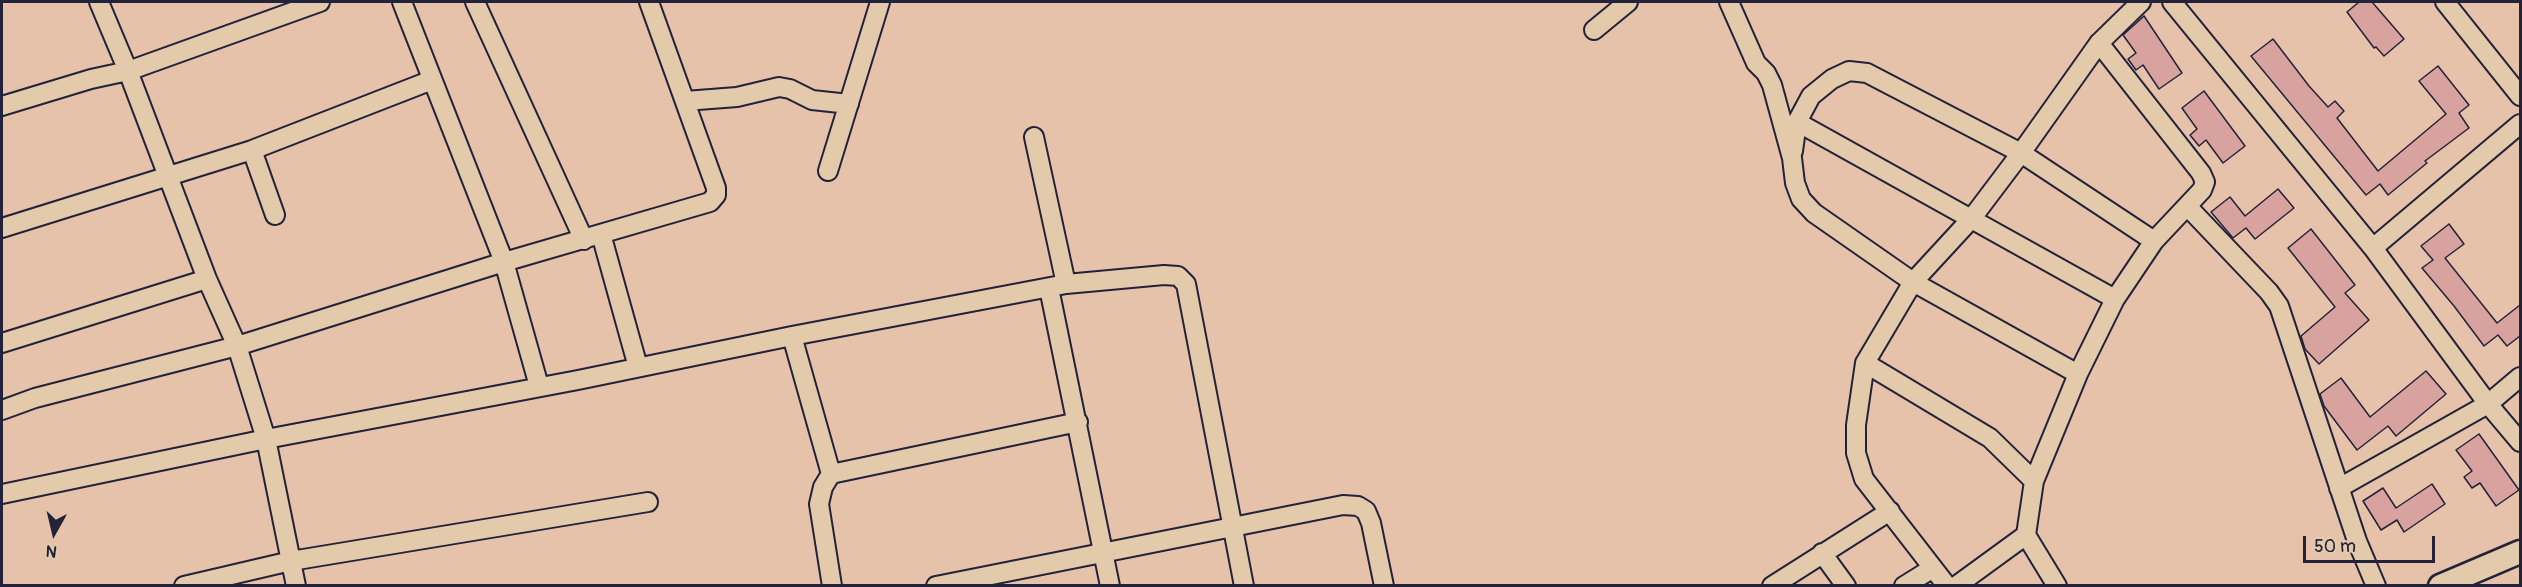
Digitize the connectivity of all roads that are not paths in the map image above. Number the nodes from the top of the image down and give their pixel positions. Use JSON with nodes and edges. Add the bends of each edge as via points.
{"nodes":[{"id":1,"x":99,"y":2,"type":"edge"},
{"id":2,"x":320,"y":2,"type":"edge"},
{"id":3,"x":402,"y":2,"type":"edge"},
{"id":4,"x":475,"y":2,"type":"edge"},
{"id":5,"x":649,"y":2,"type":"edge"},
{"id":6,"x":880,"y":2,"type":"edge"},
{"id":7,"x":1628,"y":2,"type":"edge"},
{"id":8,"x":1729,"y":2,"type":"edge"},
{"id":9,"x":2141,"y":2,"type":"edge"},
{"id":10,"x":2172,"y":2,"type":"edge"},
{"id":11,"x":2445,"y":2,"type":"edge"},
{"id":12,"x":1594,"y":30,"type":"dead end"},
{"id":13,"x":2099,"y":43,"type":"junction"},
{"id":14,"x":128,"y":71,"type":"junction"},
{"id":15,"x":432,"y":80,"type":"junction"},
{"id":16,"x":2520,"y":96,"type":"edge"},
{"id":17,"x":685,"y":101,"type":"junction"},
{"id":18,"x":849,"y":104,"type":"junction"},
{"id":19,"x":2,"y":106,"type":"edge"},
{"id":20,"x":1797,"y":122,"type":"junction"},
{"id":21,"x":2520,"y":124,"type":"edge"},
{"id":22,"x":1034,"y":137,"type":"dead end"},
{"id":23,"x":252,"y":150,"type":"junction"},
{"id":24,"x":2021,"y":153,"type":"junction"},
{"id":25,"x":1792,"y":158,"type":"junction"},
{"id":26,"x":828,"y":171,"type":"dead end"},
{"id":27,"x":168,"y":177,"type":"junction"},
{"id":28,"x":2187,"y":206,"type":"junction"},
{"id":29,"x":275,"y":214,"type":"dead end"},
{"id":30,"x":1972,"y":218,"type":"junction"},
{"id":31,"x":2,"y":228,"type":"edge"},
{"id":32,"x":601,"y":234,"type":"junction"},
{"id":33,"x":584,"y":240,"type":"junction"},
{"id":34,"x":2154,"y":241,"type":"junction"},
{"id":35,"x":2373,"y":248,"type":"junction"},
{"id":36,"x":504,"y":262,"type":"junction"},
{"id":37,"x":207,"y":279,"type":"junction"},
{"id":38,"x":1913,"y":282,"type":"junction"},
{"id":39,"x":1058,"y":286,"type":"junction"},
{"id":40,"x":2115,"y":299,"type":"junction"},
{"id":41,"x":792,"y":336,"type":"junction"},
{"id":42,"x":2,"y":343,"type":"edge"},
{"id":43,"x":237,"y":346,"type":"junction"},
{"id":44,"x":1865,"y":363,"type":"junction"},
{"id":45,"x":638,"y":367,"type":"junction"},
{"id":46,"x":2078,"y":374,"type":"junction"},
{"id":47,"x":2520,"y":376,"type":"edge"},
{"id":48,"x":539,"y":387,"type":"junction"},
{"id":49,"x":2488,"y":404,"type":"junction"},
{"id":50,"x":2,"y":410,"type":"edge"},
{"id":51,"x":1078,"y":422,"type":"junction"},
{"id":52,"x":266,"y":439,"type":"junction"},
{"id":53,"x":2520,"y":442,"type":"edge"},
{"id":54,"x":831,"y":474,"type":"junction"},
{"id":55,"x":2034,"y":481,"type":"junction"},
{"id":56,"x":2339,"y":488,"type":"junction"},
{"id":57,"x":2,"y":494,"type":"edge"},
{"id":58,"x":648,"y":502,"type":"dead end"},
{"id":59,"x":1890,"y":511,"type":"junction"},
{"id":60,"x":1233,"y":526,"type":"junction"},
{"id":61,"x":2026,"y":535,"type":"junction"},
{"id":62,"x":2520,"y":552,"type":"edge"},
{"id":63,"x":1822,"y":553,"type":"junction"},
{"id":64,"x":1105,"y":554,"type":"junction"},
{"id":65,"x":291,"y":561,"type":"junction"},
{"id":66,"x":1933,"y":568,"type":"junction"},
{"id":67,"x":184,"y":585,"type":"edge"},
{"id":68,"x":296,"y":585,"type":"edge"},
{"id":69,"x":832,"y":585,"type":"edge"},
{"id":70,"x":936,"y":585,"type":"edge"},
{"id":71,"x":1110,"y":585,"type":"edge"},
{"id":72,"x":1244,"y":585,"type":"edge"},
{"id":73,"x":1384,"y":585,"type":"edge"},
{"id":74,"x":1772,"y":585,"type":"edge"},
{"id":75,"x":1846,"y":585,"type":"edge"},
{"id":76,"x":1904,"y":585,"type":"edge"},
{"id":77,"x":1947,"y":585,"type":"edge"},
{"id":78,"x":1956,"y":585,"type":"edge"},
{"id":79,"x":2057,"y":585,"type":"edge"},
{"id":80,"x":2376,"y":585,"type":"edge"},
{"id":81,"x":2440,"y":585,"type":"edge"}],
"edges":[{"from":1,"to":14,"type":"street"},
{"from":2,"to":14,"type":"street"},
{"from":3,"to":15,"type":"street"},
{"from":4,"to":33,"type":"street"},
{"from":5,"to":17,"type":"street"},
{"from":6,"to":18,"type":"street"},
{"from":7,"to":12,"type":"street"},
{"from":8,"to":25,"type":"street","via":[[1756,63],[1772,85]]},
{"from":9,"to":13,"type":"street"},
{"from":10,"to":35,"type":"street"},
{"from":11,"to":16,"type":"street"},
{"from":13,"to":24,"type":"street"},
{"from":13,"to":28,"type":"street","via":[[2201,173],[2205,182],[2202,190]]},
{"from":14,"to":19,"type":"street"},
{"from":14,"to":27,"type":"street"},
{"from":15,"to":23,"type":"street"},
{"from":15,"to":36,"type":"street"},
{"from":17,"to":18,"type":"street","via":[[736,97],[779,87],[812,100]]},
{"from":17,"to":32,"type":"street","via":[[716,195],[710,202]]},
{"from":18,"to":26,"type":"street"},
{"from":20,"to":24,"type":"street","via":[[1811,96],[1832,79],[1849,71],[1867,73]]},
{"from":20,"to":25,"type":"street"},
{"from":20,"to":30,"type":"street"},
{"from":21,"to":35,"type":"street"},
{"from":22,"to":39,"type":"street"},
{"from":23,"to":27,"type":"street"},
{"from":23,"to":29,"type":"street"},
{"from":24,"to":30,"type":"street"},
{"from":24,"to":34,"type":"street"},
{"from":25,"to":38,"type":"street","via":[[1801,198],[1814,213]]},
{"from":27,"to":31,"type":"street"},
{"from":27,"to":37,"type":"street"},
{"from":28,"to":34,"type":"street"},
{"from":28,"to":56,"type":"street","via":[[2279,306]]},
{"from":30,"to":38,"type":"street"},
{"from":30,"to":40,"type":"street"},
{"from":32,"to":33,"type":"street"},
{"from":32,"to":45,"type":"street"},
{"from":33,"to":36,"type":"street"},
{"from":34,"to":40,"type":"street"},
{"from":35,"to":49,"type":"street"},
{"from":36,"to":43,"type":"street"},
{"from":36,"to":48,"type":"street"},
{"from":37,"to":42,"type":"street"},
{"from":37,"to":43,"type":"street"},
{"from":38,"to":44,"type":"street"},
{"from":38,"to":46,"type":"street"},
{"from":39,"to":41,"type":"street"},
{"from":39,"to":51,"type":"street"},
{"from":39,"to":60,"type":"street","via":[[1164,275],[1178,276],[1186,284]]},
{"from":40,"to":46,"type":"street"},
{"from":41,"to":45,"type":"street"},
{"from":41,"to":54,"type":"street"},
{"from":43,"to":50,"type":"street"},
{"from":43,"to":52,"type":"street"},
{"from":44,"to":55,"type":"street","via":[[1990,438]]},
{"from":44,"to":59,"type":"street","via":[[1856,453],[1864,479]]},
{"from":45,"to":48,"type":"street"},
{"from":46,"to":55,"type":"street"},
{"from":47,"to":49,"type":"street"},
{"from":48,"to":52,"type":"street"},
{"from":49,"to":53,"type":"street"},
{"from":49,"to":56,"type":"street"},
{"from":51,"to":54,"type":"street"},
{"from":51,"to":64,"type":"street"},
{"from":52,"to":57,"type":"street"},
{"from":52,"to":65,"type":"street"},
{"from":54,"to":69,"type":"street","via":[[819,504]]},
{"from":55,"to":61,"type":"street"},
{"from":56,"to":80,"type":"street"},
{"from":58,"to":65,"type":"street"},
{"from":59,"to":63,"type":"street"},
{"from":59,"to":66,"type":"street"},
{"from":60,"to":64,"type":"street"},
{"from":60,"to":72,"type":"street"},
{"from":60,"to":73,"type":"street","via":[[1343,505],[1359,506],[1371,523]]},
{"from":61,"to":78,"type":"street"},
{"from":61,"to":79,"type":"street"},
{"from":62,"to":81,"type":"street"},
{"from":63,"to":74,"type":"street"},
{"from":63,"to":75,"type":"street"},
{"from":64,"to":70,"type":"street"},
{"from":64,"to":71,"type":"street"},
{"from":65,"to":67,"type":"street"},
{"from":65,"to":68,"type":"street"},
{"from":66,"to":76,"type":"street"},
{"from":66,"to":77,"type":"street"}]}
